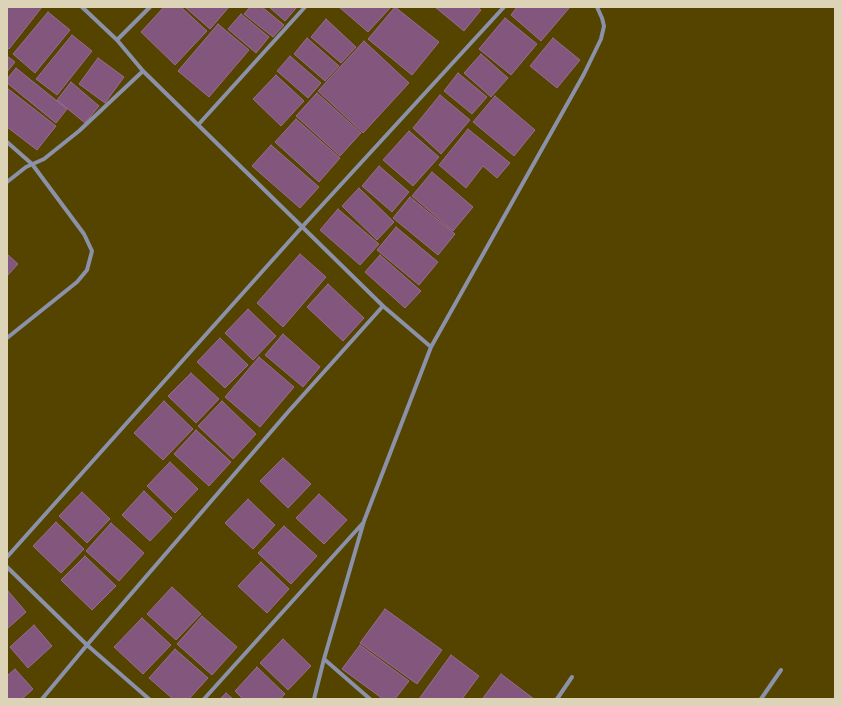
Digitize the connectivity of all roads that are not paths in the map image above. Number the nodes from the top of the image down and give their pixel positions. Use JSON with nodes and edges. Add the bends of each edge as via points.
{"nodes":[{"id":1,"x":82,"y":7,"type":"edge"},
{"id":2,"x":150,"y":7,"type":"edge"},
{"id":3,"x":305,"y":7,"type":"edge"},
{"id":4,"x":504,"y":7,"type":"edge"},
{"id":5,"x":597,"y":7,"type":"edge"},
{"id":6,"x":117,"y":40,"type":"junction"},
{"id":7,"x":143,"y":71,"type":"junction"},
{"id":8,"x":198,"y":125,"type":"junction"},
{"id":9,"x":7,"y":142,"type":"edge"},
{"id":10,"x":32,"y":164,"type":"junction"},
{"id":11,"x":7,"y":182,"type":"edge"},
{"id":12,"x":302,"y":227,"type":"junction"},
{"id":13,"x":383,"y":306,"type":"junction"},
{"id":14,"x":7,"y":338,"type":"edge"},
{"id":15,"x":431,"y":346,"type":"junction"},
{"id":16,"x":364,"y":521,"type":"junction"},
{"id":17,"x":7,"y":557,"type":"edge"},
{"id":18,"x":7,"y":567,"type":"edge"},
{"id":19,"x":87,"y":645,"type":"junction"},
{"id":20,"x":324,"y":659,"type":"junction"},
{"id":21,"x":781,"y":670,"type":"dead end"},
{"id":22,"x":572,"y":677,"type":"dead end"},
{"id":23,"x":42,"y":699,"type":"edge"},
{"id":24,"x":149,"y":699,"type":"edge"},
{"id":25,"x":204,"y":699,"type":"edge"},
{"id":26,"x":314,"y":699,"type":"edge"},
{"id":27,"x":370,"y":699,"type":"edge"},
{"id":28,"x":557,"y":699,"type":"edge"},
{"id":29,"x":762,"y":699,"type":"edge"}],
"edges":[{"from":1,"to":6,"type":"street"},
{"from":2,"to":6,"type":"street"},
{"from":3,"to":8,"type":"street"},
{"from":4,"to":12,"type":"street"},
{"from":5,"to":15,"type":"street","via":[[604,26],[601,39]]},
{"from":6,"to":7,"type":"street"},
{"from":7,"to":8,"type":"street"},
{"from":7,"to":10,"type":"street","via":[[79,131],[44,159]]},
{"from":8,"to":12,"type":"street"},
{"from":9,"to":10,"type":"street"},
{"from":10,"to":11,"type":"street"},
{"from":10,"to":14,"type":"street","via":[[84,234],[92,252],[87,270],[77,282]]},
{"from":12,"to":13,"type":"street"},
{"from":12,"to":17,"type":"street"},
{"from":13,"to":15,"type":"street"},
{"from":13,"to":19,"type":"street"},
{"from":15,"to":16,"type":"street"},
{"from":16,"to":20,"type":"street"},
{"from":16,"to":25,"type":"street"},
{"from":18,"to":19,"type":"street"},
{"from":19,"to":23,"type":"street"},
{"from":19,"to":24,"type":"street"},
{"from":20,"to":26,"type":"street"},
{"from":20,"to":27,"type":"street"},
{"from":21,"to":29,"type":"street"},
{"from":22,"to":28,"type":"street"}]}
